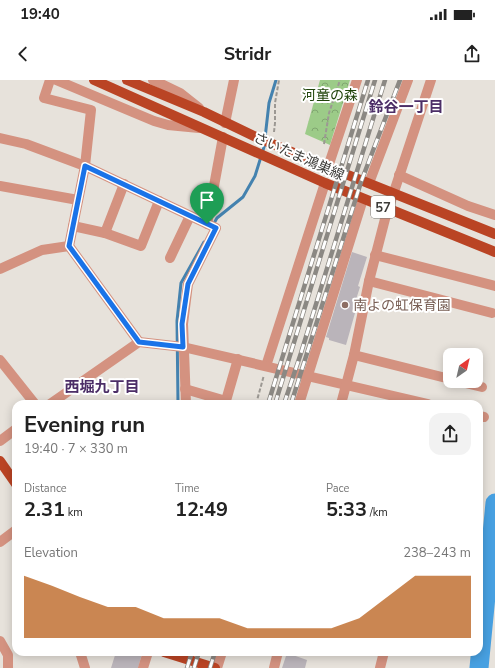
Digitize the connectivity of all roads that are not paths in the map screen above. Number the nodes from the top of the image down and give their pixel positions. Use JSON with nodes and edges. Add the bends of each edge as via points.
{"nodes":[{"id":1,"x":50,"y":80,"type":"edge"},
{"id":2,"x":56,"y":80,"type":"edge"},
{"id":3,"x":94,"y":80,"type":"edge"},
{"id":4,"x":127,"y":80,"type":"edge"},
{"id":5,"x":153,"y":80,"type":"edge"},
{"id":6,"x":234,"y":80,"type":"edge"},
{"id":7,"x":357,"y":80,"type":"edge"},
{"id":8,"x":408,"y":80,"type":"edge"},
{"id":9,"x":431,"y":80,"type":"edge"},
{"id":10,"x":204,"y":112,"type":"junction"},
{"id":11,"x":225,"y":123,"type":"junction"},
{"id":12,"x":203,"y":128,"type":"junction"},
{"id":13,"x":223,"y":137,"type":"junction"},
{"id":14,"x":0,"y":138,"type":"edge"},
{"id":15,"x":85,"y":166,"type":"junction"},
{"id":16,"x":328,"y":167,"type":"junction"},
{"id":17,"x":399,"y":175,"type":"junction"},
{"id":18,"x":325,"y":183,"type":"junction"},
{"id":19,"x":369,"y":183,"type":"junction"},
{"id":20,"x":124,"y":184,"type":"junction"},
{"id":21,"x":0,"y":186,"type":"edge"},
{"id":22,"x":393,"y":193,"type":"junction"},
{"id":23,"x":364,"y":199,"type":"junction"},
{"id":24,"x":78,"y":200,"type":"junction"},
{"id":25,"x":159,"y":201,"type":"junction"},
{"id":26,"x":388,"y":209,"type":"junction"},
{"id":27,"x":495,"y":215,"type":"edge"},
{"id":28,"x":190,"y":216,"type":"junction"},
{"id":29,"x":210,"y":225,"type":"junction"},
{"id":30,"x":73,"y":226,"type":"junction"},
{"id":31,"x":104,"y":234,"type":"junction"},
{"id":32,"x":495,"y":234,"type":"edge"},
{"id":33,"x":69,"y":246,"type":"junction"},
{"id":34,"x":495,"y":252,"type":"edge"},
{"id":35,"x":375,"y":255,"type":"junction"},
{"id":36,"x":170,"y":258,"type":"dead end"},
{"id":37,"x":0,"y":269,"type":"edge"},
{"id":38,"x":369,"y":281,"type":"junction"},
{"id":39,"x":495,"y":286,"type":"edge"},
{"id":40,"x":492,"y":313,"type":"dead end"},
{"id":41,"x":139,"y":342,"type":"junction"},
{"id":42,"x":183,"y":347,"type":"junction"},
{"id":43,"x":354,"y":355,"type":"junction"},
{"id":44,"x":238,"y":359,"type":"junction"},
{"id":45,"x":0,"y":360,"type":"edge"},
{"id":46,"x":266,"y":366,"type":"junction"},
{"id":47,"x":308,"y":376,"type":"junction"},
{"id":48,"x":443,"y":377,"type":"edge"},
{"id":49,"x":346,"y":385,"type":"junction"},
{"id":50,"x":185,"y":389,"type":"junction"},
{"id":51,"x":32,"y":400,"type":"edge"},
{"id":52,"x":56,"y":400,"type":"edge"},
{"id":53,"x":186,"y":400,"type":"edge"},
{"id":54,"x":219,"y":400,"type":"edge"},
{"id":55,"x":226,"y":400,"type":"edge"},
{"id":56,"x":300,"y":400,"type":"edge"},
{"id":57,"x":342,"y":400,"type":"edge"},
{"id":58,"x":411,"y":400,"type":"edge"},
{"id":59,"x":12,"y":432,"type":"edge"},
{"id":60,"x":0,"y":441,"type":"edge"},
{"id":61,"x":0,"y":461,"type":"edge"},
{"id":62,"x":12,"y":478,"type":"edge"},
{"id":63,"x":12,"y":533,"type":"edge"},
{"id":64,"x":0,"y":542,"type":"edge"},
{"id":65,"x":0,"y":641,"type":"edge"},
{"id":66,"x":8,"y":654,"type":"edge"},
{"id":67,"x":81,"y":656,"type":"edge"},
{"id":68,"x":147,"y":656,"type":"edge"},
{"id":69,"x":177,"y":656,"type":"edge"},
{"id":70,"x":220,"y":656,"type":"edge"},
{"id":71,"x":277,"y":656,"type":"edge"},
{"id":72,"x":383,"y":656,"type":"edge"},
{"id":73,"x":8,"y":668,"type":"edge"},
{"id":74,"x":85,"y":668,"type":"edge"},
{"id":75,"x":143,"y":668,"type":"edge"},
{"id":76,"x":216,"y":668,"type":"edge"},
{"id":77,"x":274,"y":668,"type":"edge"},
{"id":78,"x":380,"y":668,"type":"edge"}],
"edges":[{"from":1,"to":15,"type":"street","via":[[44,98],[91,110]]},
{"from":2,"to":12,"type":"street","via":[[154,121]]},
{"from":3,"to":12,"type":"main road","name":"さいたま鴻巣線","number":"57"},
{"from":4,"to":10,"type":"main road","name":"さいたま鴻巣線","number":"57"},
{"from":5,"to":10,"type":"street","via":[[180,93]]},
{"from":6,"to":11,"type":"street"},
{"from":7,"to":16,"type":"street"},
{"from":8,"to":19,"type":"street"},
{"from":9,"to":17,"type":"street"},
{"from":10,"to":11,"type":"main road","name":"さいたま鴻巣線","number":"57"},
{"from":11,"to":16,"type":"main road","name":"さいたま鴻巣線","number":"57"},
{"from":12,"to":13,"type":"main road","name":"さいたま鴻巣線","number":"57"},
{"from":13,"to":18,"type":"main road","name":"さいたま鴻巣線","number":"57"},
{"from":13,"to":29,"type":"street"},
{"from":14,"to":15,"type":"street","via":[[26,144]]},
{"from":15,"to":20,"type":"street"},
{"from":15,"to":24,"type":"street"},
{"from":16,"to":19,"type":"main road","name":"さいたま鴻巣線","number":"57"},
{"from":17,"to":22,"type":"street"},
{"from":17,"to":27,"type":"street","via":[[468,206]]},
{"from":18,"to":23,"type":"main road","name":"さいたま鴻巣線","number":"57"},
{"from":18,"to":46,"type":"street"},
{"from":19,"to":22,"type":"main road","name":"さいたま鴻巣線","number":"57"},
{"from":20,"to":25,"type":"street"},
{"from":20,"to":31,"type":"street"},
{"from":21,"to":24,"type":"street"},
{"from":22,"to":26,"type":"street"},
{"from":22,"to":32,"type":"main road","name":"さいたま鴻巣線","number":"57"},
{"from":23,"to":26,"type":"main road","name":"さいたま鴻巣線","number":"57"},
{"from":23,"to":47,"type":"street"},
{"from":24,"to":30,"type":"street"},
{"from":25,"to":28,"type":"street"},
{"from":25,"to":31,"type":"street","via":[[141,246]]},
{"from":26,"to":34,"type":"main road","name":"さいたま鴻巣線","number":"57"},
{"from":26,"to":35,"type":"street"},
{"from":28,"to":29,"type":"street"},
{"from":28,"to":36,"type":"street"},
{"from":29,"to":42,"type":"street","via":[[188,284],[182,324]]},
{"from":30,"to":31,"type":"street"},
{"from":30,"to":33,"type":"street"},
{"from":33,"to":37,"type":"street","via":[[42,250]]},
{"from":33,"to":41,"type":"street"},
{"from":35,"to":38,"type":"street"},
{"from":35,"to":39,"type":"street"},
{"from":38,"to":40,"type":"street"},
{"from":38,"to":43,"type":"street"},
{"from":41,"to":42,"type":"street"},
{"from":41,"to":52,"type":"street"},
{"from":42,"to":44,"type":"street"},
{"from":42,"to":50,"type":"street"},
{"from":43,"to":48,"type":"street"},
{"from":43,"to":49,"type":"street"},
{"from":44,"to":46,"type":"street"},
{"from":44,"to":55,"type":"street"},
{"from":45,"to":51,"type":"street"},
{"from":46,"to":47,"type":"street"},
{"from":47,"to":49,"type":"street"},
{"from":47,"to":56,"type":"street"},
{"from":49,"to":57,"type":"street"},
{"from":49,"to":58,"type":"street"},
{"from":50,"to":53,"type":"street"},
{"from":50,"to":54,"type":"street"},
{"from":59,"to":60,"type":"street"},
{"from":61,"to":62,"type":"main road"},
{"from":63,"to":64,"type":"street"},
{"from":65,"to":66,"type":"street"},
{"from":66,"to":73,"type":"street"},
{"from":67,"to":74,"type":"street"},
{"from":68,"to":75,"type":"street"},
{"from":69,"to":76,"type":"main road"},
{"from":70,"to":76,"type":"street"},
{"from":71,"to":77,"type":"street"},
{"from":72,"to":78,"type":"street"}]}
